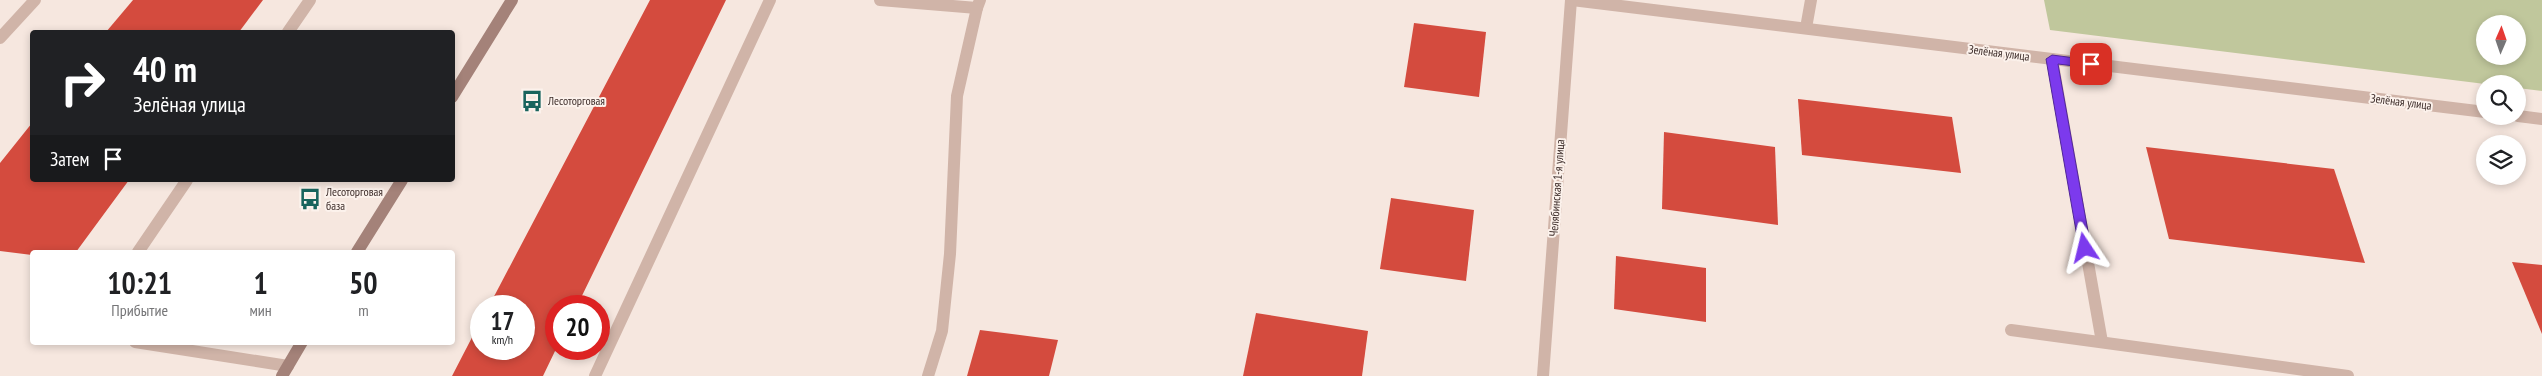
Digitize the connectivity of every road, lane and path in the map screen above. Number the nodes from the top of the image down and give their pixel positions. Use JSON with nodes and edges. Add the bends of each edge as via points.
{"nodes":[{"id":1,"x":34,"y":0,"type":"edge"},
{"id":2,"x":310,"y":0,"type":"edge"},
{"id":3,"x":512,"y":0,"type":"edge"},
{"id":4,"x":770,"y":0,"type":"edge"},
{"id":5,"x":880,"y":0,"type":"edge"},
{"id":6,"x":1572,"y":0,"type":"edge"},
{"id":7,"x":1811,"y":0,"type":"edge"},
{"id":8,"x":979,"y":4,"type":"edge"},
{"id":9,"x":1806,"y":28,"type":"junction"},
{"id":10,"x":289,"y":30,"type":"edge"},
{"id":11,"x":0,"y":38,"type":"edge"},
{"id":12,"x":2052,"y":59,"type":"junction"},
{"id":13,"x":455,"y":92,"type":"edge"},
{"id":14,"x":2476,"y":111,"type":"edge"},
{"id":15,"x":2526,"y":117,"type":"edge"},
{"id":16,"x":2542,"y":119,"type":"edge"},
{"id":17,"x":186,"y":182,"type":"edge"},
{"id":18,"x":401,"y":182,"type":"edge"},
{"id":19,"x":139,"y":250,"type":"edge"},
{"id":20,"x":358,"y":250,"type":"edge"},
{"id":21,"x":2011,"y":330,"type":"dead end"},
{"id":22,"x":2102,"y":342,"type":"junction"},
{"id":23,"x":151,"y":345,"type":"edge"},
{"id":24,"x":300,"y":345,"type":"edge"},
{"id":25,"x":285,"y":371,"type":"edge"},
{"id":26,"x":594,"y":376,"type":"edge"},
{"id":27,"x":928,"y":376,"type":"edge"},
{"id":28,"x":1543,"y":376,"type":"edge"},
{"id":29,"x":2348,"y":376,"type":"edge"}],
"edges":[{"from":1,"to":11,"type":"street"},
{"from":2,"to":10,"type":"street"},
{"from":3,"to":13,"type":"main road"},
{"from":4,"to":26,"type":"street"},
{"from":5,"to":8,"type":"street"},
{"from":6,"to":9,"type":"street","name":"Зелёная улица"},
{"from":6,"to":28,"type":"street","name":"Челябинская 1-я улица"},
{"from":7,"to":9,"type":"street"},
{"from":8,"to":27,"type":"street","via":[[957,96],[950,254],[944,312],[942,331]]},
{"from":9,"to":12,"type":"street","name":"Зелёная улица"},
{"from":12,"to":14,"type":"street","name":"Зелёная улица"},
{"from":12,"to":22,"type":"street"},
{"from":15,"to":16,"type":"street"},
{"from":17,"to":19,"type":"street"},
{"from":18,"to":20,"type":"main road"},
{"from":21,"to":22,"type":"street"},
{"from":22,"to":29,"type":"street"},
{"from":23,"to":25,"type":"street"},
{"from":24,"to":25,"type":"main road"}]}
